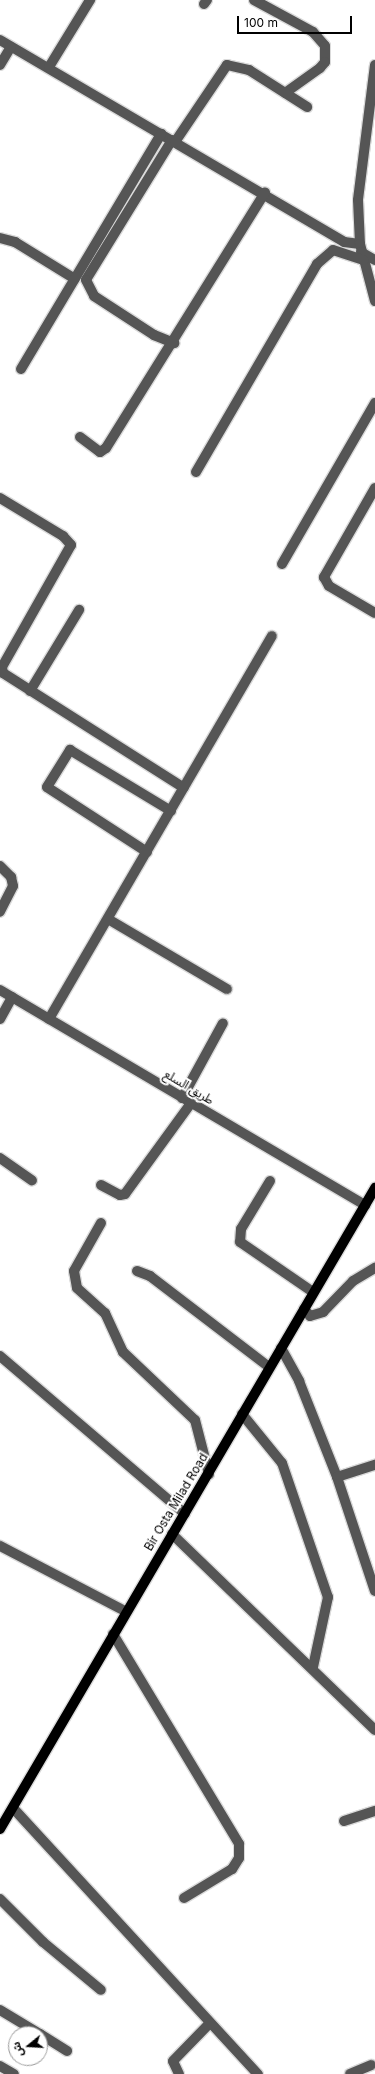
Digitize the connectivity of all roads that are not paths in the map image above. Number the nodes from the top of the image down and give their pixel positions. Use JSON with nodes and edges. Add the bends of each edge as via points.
{"nodes":[{"id":1,"x":90,"y":0,"type":"edge"},
{"id":2,"x":254,"y":0,"type":"edge"},
{"id":3,"x":0,"y":40,"type":"edge"},
{"id":4,"x":11,"y":47,"type":"junction"},
{"id":5,"x":0,"y":65,"type":"edge"},
{"id":6,"x":375,"y":65,"type":"edge"},
{"id":7,"x":49,"y":67,"type":"junction"},
{"id":8,"x":285,"y":93,"type":"junction"},
{"id":9,"x":307,"y":108,"type":"dead end"},
{"id":10,"x":161,"y":134,"type":"junction"},
{"id":11,"x":174,"y":141,"type":"junction"},
{"id":12,"x":265,"y":193,"type":"junction"},
{"id":13,"x":0,"y":238,"type":"edge"},
{"id":14,"x":361,"y":252,"type":"junction"},
{"id":15,"x":375,"y":260,"type":"edge"},
{"id":16,"x":75,"y":279,"type":"junction"},
{"id":17,"x":375,"y":301,"type":"edge"},
{"id":18,"x":174,"y":343,"type":"junction"},
{"id":19,"x":21,"y":369,"type":"dead end"},
{"id":20,"x":375,"y":404,"type":"edge"},
{"id":21,"x":80,"y":437,"type":"dead end"},
{"id":22,"x":196,"y":472,"type":"dead end"},
{"id":23,"x":375,"y":488,"type":"edge"},
{"id":24,"x":0,"y":498,"type":"edge"},
{"id":25,"x":282,"y":564,"type":"dead end"},
{"id":26,"x":79,"y":610,"type":"dead end"},
{"id":27,"x":375,"y":613,"type":"edge"},
{"id":28,"x":272,"y":636,"type":"dead end"},
{"id":29,"x":30,"y":691,"type":"junction"},
{"id":30,"x":184,"y":788,"type":"junction"},
{"id":31,"x":171,"y":811,"type":"junction"},
{"id":32,"x":147,"y":852,"type":"junction"},
{"id":33,"x":0,"y":866,"type":"edge"},
{"id":34,"x":0,"y":912,"type":"edge"},
{"id":35,"x":108,"y":919,"type":"junction"},
{"id":36,"x":227,"y":989,"type":"dead end"},
{"id":37,"x":0,"y":990,"type":"edge"},
{"id":38,"x":12,"y":997,"type":"junction"},
{"id":39,"x":0,"y":1019,"type":"edge"},
{"id":40,"x":49,"y":1019,"type":"junction"},
{"id":41,"x":223,"y":1023,"type":"dead end"},
{"id":42,"x":186,"y":1101,"type":"junction"},
{"id":43,"x":0,"y":1158,"type":"edge"},
{"id":44,"x":32,"y":1180,"type":"dead end"},
{"id":45,"x":270,"y":1180,"type":"dead end"},
{"id":46,"x":101,"y":1185,"type":"dead end"},
{"id":47,"x":375,"y":1188,"type":"edge"},
{"id":48,"x":365,"y":1205,"type":"junction"},
{"id":49,"x":101,"y":1223,"type":"dead end"},
{"id":50,"x":375,"y":1268,"type":"edge"},
{"id":51,"x":137,"y":1271,"type":"dead end"},
{"id":52,"x":313,"y":1292,"type":"junction"},
{"id":53,"x":304,"y":1309,"type":"junction"},
{"id":54,"x":281,"y":1348,"type":"junction"},
{"id":55,"x":0,"y":1356,"type":"edge"},
{"id":56,"x":270,"y":1367,"type":"junction"},
{"id":57,"x":242,"y":1414,"type":"junction"},
{"id":58,"x":375,"y":1465,"type":"edge"},
{"id":59,"x":209,"y":1474,"type":"junction"},
{"id":60,"x":337,"y":1477,"type":"junction"},
{"id":61,"x":185,"y":1514,"type":"junction"},
{"id":62,"x":172,"y":1534,"type":"junction"},
{"id":63,"x":0,"y":1546,"type":"edge"},
{"id":64,"x":372,"y":1572,"type":"edge"},
{"id":65,"x":375,"y":1591,"type":"edge"},
{"id":66,"x":125,"y":1611,"type":"junction"},
{"id":67,"x":113,"y":1634,"type":"junction"},
{"id":68,"x":313,"y":1667,"type":"junction"},
{"id":69,"x":375,"y":1730,"type":"edge"},
{"id":70,"x":12,"y":1808,"type":"junction"},
{"id":71,"x":375,"y":1811,"type":"edge"},
{"id":72,"x":344,"y":1821,"type":"dead end"},
{"id":73,"x":0,"y":1829,"type":"edge"},
{"id":74,"x":184,"y":1898,"type":"dead end"},
{"id":75,"x":0,"y":1899,"type":"edge"},
{"id":76,"x":101,"y":1990,"type":"dead end"},
{"id":77,"x":0,"y":2010,"type":"edge"},
{"id":78,"x":210,"y":2023,"type":"junction"},
{"id":79,"x":27,"y":2026,"type":"edge"},
{"id":80,"x":48,"y":2039,"type":"edge"},
{"id":81,"x":67,"y":2051,"type":"dead end"},
{"id":82,"x":371,"y":2065,"type":"dead end"},
{"id":83,"x":0,"y":2066,"type":"edge"},
{"id":84,"x":14,"y":2074,"type":"edge"},
{"id":85,"x":179,"y":2074,"type":"edge"},
{"id":86,"x":258,"y":2074,"type":"edge"},
{"id":87,"x":350,"y":2074,"type":"edge"}],
"edges":[{"from":1,"to":7,"type":"street"},
{"from":2,"to":8,"type":"street","via":[[312,32],[325,46],[325,62],[320,68]]},
{"from":3,"to":4,"type":"street"},
{"from":4,"to":5,"type":"street"},
{"from":4,"to":7,"type":"street"},
{"from":6,"to":14,"type":"street","via":[[360,165]]},
{"from":7,"to":10,"type":"street"},
{"from":8,"to":9,"type":"street"},
{"from":8,"to":11,"type":"street","via":[[250,70],[227,65]]},
{"from":10,"to":11,"type":"street"},
{"from":10,"to":16,"type":"street"},
{"from":11,"to":12,"type":"street"},
{"from":11,"to":18,"type":"street","via":[[86,280],[94,296],[154,335]]},
{"from":12,"to":14,"type":"street"},
{"from":12,"to":18,"type":"street"},
{"from":13,"to":16,"type":"street","via":[[15,242]]},
{"from":14,"to":15,"type":"street"},
{"from":14,"to":17,"type":"street"},
{"from":14,"to":22,"type":"street","via":[[333,250],[318,264]]},
{"from":16,"to":19,"type":"street"},
{"from":18,"to":21,"type":"street","via":[[106,448],[100,452]]},
{"from":20,"to":25,"type":"street"},
{"from":23,"to":27,"type":"street","via":[[324,577],[329,586]]},
{"from":24,"to":29,"type":"street","via":[[63,536],[71,545],[2,667],[6,676]]},
{"from":26,"to":29,"type":"street"},
{"from":28,"to":30,"type":"street"},
{"from":29,"to":30,"type":"street"},
{"from":30,"to":31,"type":"street"},
{"from":31,"to":32,"type":"street"},
{"from":31,"to":32,"type":"street","via":[[70,750],[47,787]]},
{"from":32,"to":35,"type":"street"},
{"from":33,"to":34,"type":"street","via":[[11,877],[13,886]]},
{"from":35,"to":36,"type":"street"},
{"from":35,"to":40,"type":"street"},
{"from":37,"to":38,"type":"street","name":"طريق السلع"},
{"from":38,"to":39,"type":"street"},
{"from":38,"to":40,"type":"street","name":"طريق السلع"},
{"from":40,"to":42,"type":"street","name":"طريق السلع"},
{"from":41,"to":42,"type":"street"},
{"from":42,"to":46,"type":"street","via":[[125,1194],[120,1195]]},
{"from":42,"to":48,"type":"street","name":"طريق السلع"},
{"from":43,"to":44,"type":"street"},
{"from":45,"to":52,"type":"street","via":[[241,1229],[240,1242]]},
{"from":47,"to":48,"type":"main road","name":"Bir Osta Milad Road"},
{"from":48,"to":52,"type":"main road","name":"Bir Osta Milad Road"},
{"from":49,"to":59,"type":"street","via":[[74,1271],[77,1288],[104,1314],[123,1352],[195,1420]]},
{"from":50,"to":53,"type":"street","via":[[353,1281],[322,1312],[310,1316]]},
{"from":51,"to":56,"type":"street","via":[[150,1276]]},
{"from":52,"to":53,"type":"main road","name":"Bir Osta Milad Road"},
{"from":53,"to":54,"type":"main road","name":"Bir Osta Milad Road"},
{"from":54,"to":56,"type":"main road","name":"Bir Osta Milad Road"},
{"from":54,"to":60,"type":"street","via":[[299,1381]]},
{"from":55,"to":61,"type":"street"},
{"from":56,"to":57,"type":"main road","name":"Bir Osta Milad Road"},
{"from":57,"to":59,"type":"main road","name":"Bir Osta Milad Road"},
{"from":57,"to":68,"type":"street","via":[[282,1463],[328,1597]]},
{"from":58,"to":60,"type":"street"},
{"from":59,"to":61,"type":"main road","name":"Bir Osta Milad Road"},
{"from":60,"to":64,"type":"street"},
{"from":61,"to":62,"type":"main road","name":"Bir Osta Milad Road"},
{"from":62,"to":66,"type":"main road","name":"Bir Osta Milad Road"},
{"from":62,"to":68,"type":"street"},
{"from":63,"to":66,"type":"street"},
{"from":64,"to":65,"type":"street"},
{"from":66,"to":67,"type":"main road","name":"Bir Osta Milad Road"},
{"from":67,"to":70,"type":"main road","name":"Bir Osta Milad Road"},
{"from":67,"to":74,"type":"street","via":[[239,1844],[239,1858],[232,1869]]},
{"from":68,"to":69,"type":"street"},
{"from":70,"to":73,"type":"main road","name":"Bir Osta Milad Road"},
{"from":70,"to":78,"type":"street"},
{"from":71,"to":72,"type":"street"},
{"from":75,"to":76,"type":"street","via":[[43,1942]]},
{"from":77,"to":79,"type":"street"},
{"from":78,"to":85,"type":"street","via":[[173,2060]]},
{"from":78,"to":86,"type":"street"},
{"from":80,"to":81,"type":"street"},
{"from":82,"to":87,"type":"street"},
{"from":83,"to":84,"type":"street"}]}
